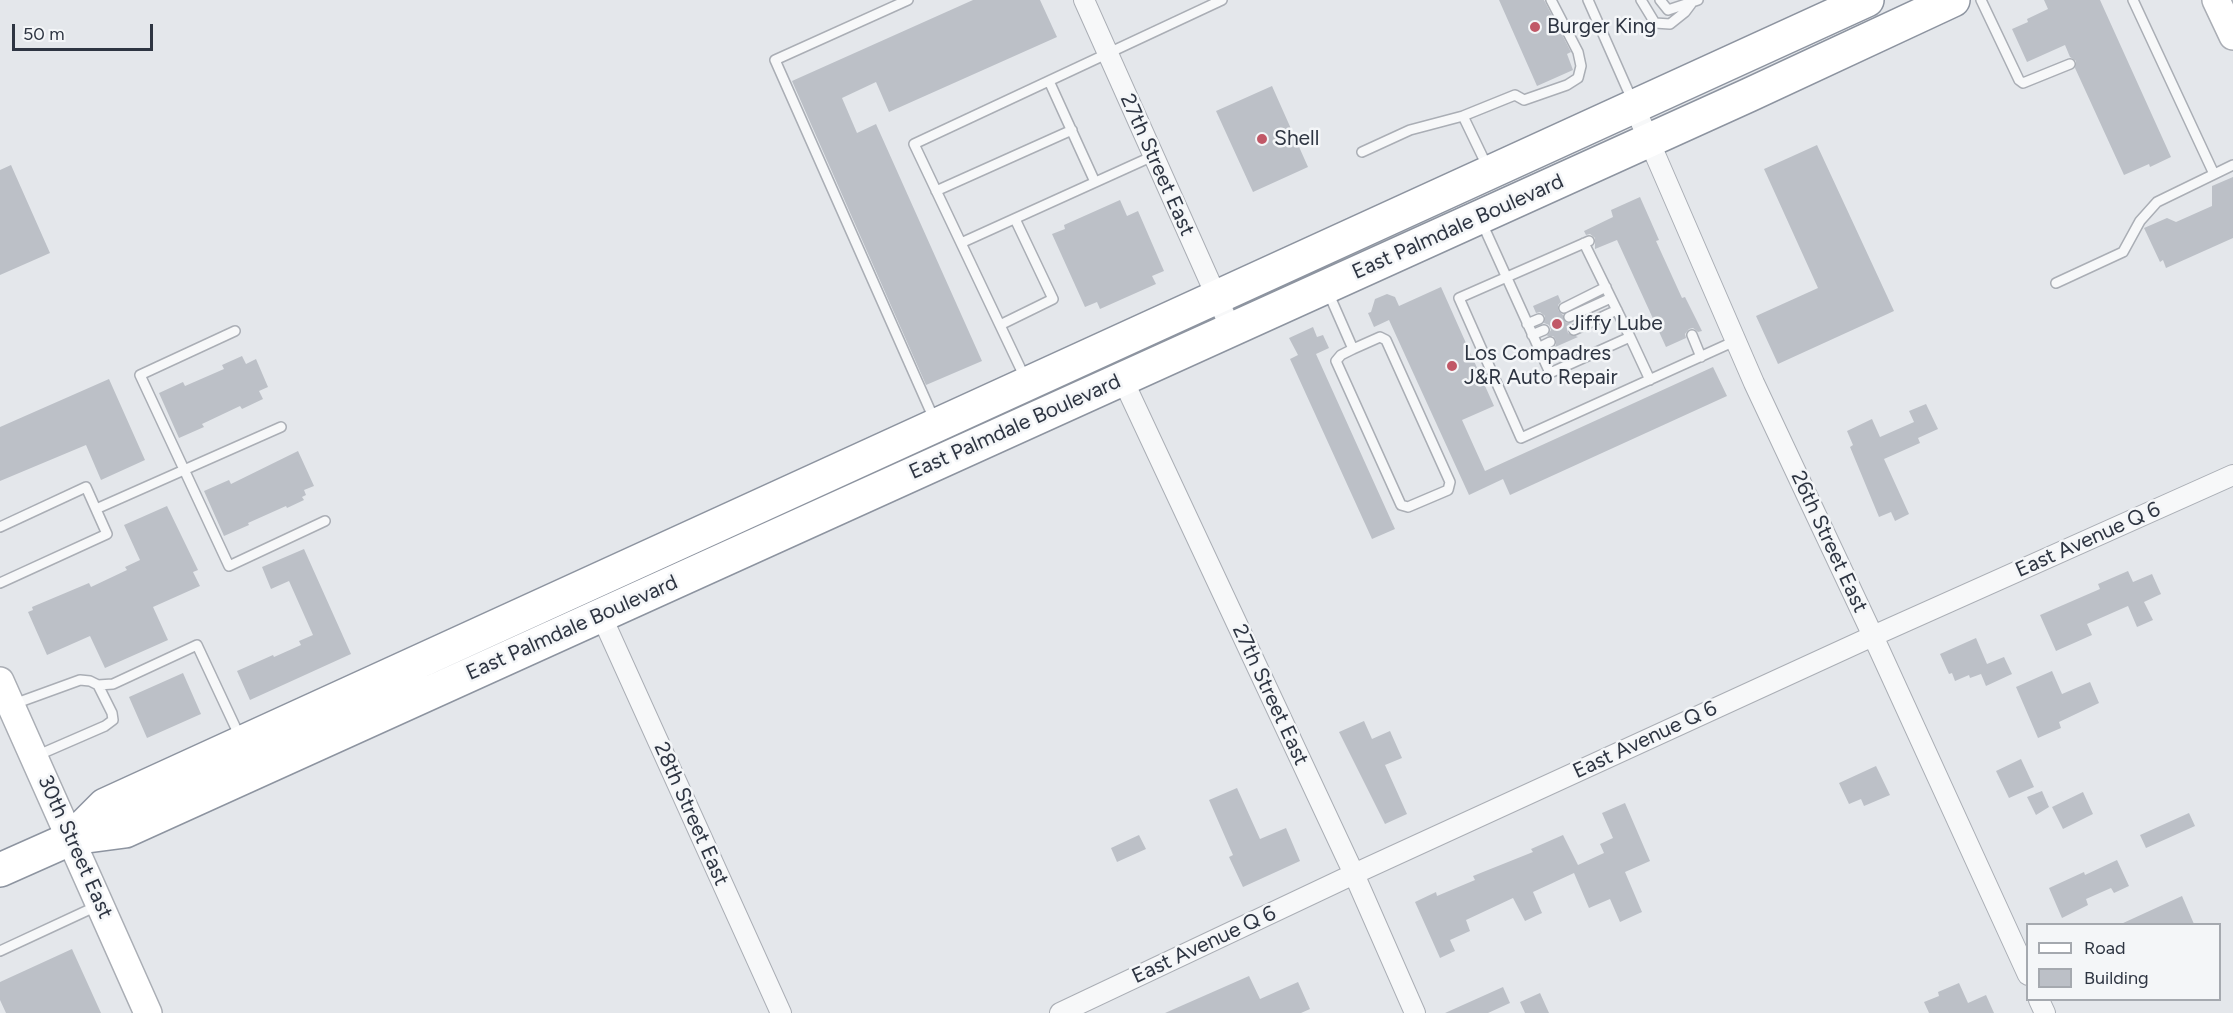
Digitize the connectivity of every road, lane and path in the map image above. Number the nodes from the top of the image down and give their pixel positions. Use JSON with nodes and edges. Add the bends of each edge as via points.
{"nodes":[{"id":1,"x":908,"y":0,"type":"edge"},
{"id":2,"x":1084,"y":0,"type":"edge"},
{"id":3,"x":1222,"y":0,"type":"edge"},
{"id":4,"x":1551,"y":0,"type":"edge"},
{"id":5,"x":1588,"y":0,"type":"edge"},
{"id":6,"x":1641,"y":0,"type":"edge"},
{"id":7,"x":1660,"y":0,"type":"edge"},
{"id":8,"x":1867,"y":0,"type":"edge"},
{"id":9,"x":1953,"y":0,"type":"edge"},
{"id":10,"x":1981,"y":0,"type":"edge"},
{"id":11,"x":2133,"y":0,"type":"edge"},
{"id":12,"x":2216,"y":0,"type":"edge"},
{"id":13,"x":1694,"y":2,"type":"edge"},
{"id":14,"x":2231,"y":28,"type":"edge"},
{"id":15,"x":1108,"y":53,"type":"junction"},
{"id":16,"x":2070,"y":64,"type":"dead end"},
{"id":17,"x":1049,"y":81,"type":"junction"},
{"id":18,"x":1634,"y":106,"type":"junction"},
{"id":19,"x":1463,"y":116,"type":"junction"},
{"id":20,"x":1072,"y":130,"type":"junction"},
{"id":21,"x":1649,"y":140,"type":"junction"},
{"id":22,"x":1362,"y":152,"type":"dead end"},
{"id":23,"x":1154,"y":156,"type":"junction"},
{"id":24,"x":2233,"y":165,"type":"edge"},
{"id":25,"x":1489,"y":171,"type":"junction"},
{"id":26,"x":2214,"y":174,"type":"junction"},
{"id":27,"x":1095,"y":182,"type":"junction"},
{"id":28,"x":936,"y":191,"type":"junction"},
{"id":29,"x":1479,"y":217,"type":"junction"},
{"id":30,"x":1016,"y":219,"type":"junction"},
{"id":31,"x":961,"y":243,"type":"junction"},
{"id":32,"x":1507,"y":278,"type":"junction"},
{"id":33,"x":2056,"y":283,"type":"dead end"},
{"id":34,"x":1326,"y":287,"type":"junction"},
{"id":35,"x":1606,"y":287,"type":"junction"},
{"id":36,"x":1216,"y":297,"type":"junction"},
{"id":37,"x":1611,"y":298,"type":"junction"},
{"id":38,"x":1564,"y":308,"type":"dead end"},
{"id":39,"x":1617,"y":310,"type":"junction"},
{"id":40,"x":1569,"y":317,"type":"dead end"},
{"id":41,"x":1539,"y":319,"type":"dead end"},
{"id":42,"x":1527,"y":324,"type":"junction"},
{"id":43,"x":1000,"y":325,"type":"junction"},
{"id":44,"x":1231,"y":329,"type":"junction"},
{"id":45,"x":1544,"y":330,"type":"dead end"},
{"id":46,"x":1574,"y":330,"type":"dead end"},
{"id":47,"x":235,"y":331,"type":"dead end"},
{"id":48,"x":1532,"y":335,"type":"junction"},
{"id":49,"x":1692,"y":335,"type":"dead end"},
{"id":50,"x":1630,"y":337,"type":"junction"},
{"id":51,"x":1735,"y":341,"type":"junction"},
{"id":52,"x":1550,"y":342,"type":"dead end"},
{"id":53,"x":1538,"y":348,"type":"junction"},
{"id":54,"x":1353,"y":349,"type":"junction"},
{"id":55,"x":1701,"y":357,"type":"junction"},
{"id":56,"x":1122,"y":378,"type":"junction"},
{"id":57,"x":1650,"y":380,"type":"junction"},
{"id":58,"x":1028,"y":383,"type":"junction"},
{"id":59,"x":936,"y":424,"type":"junction"},
{"id":60,"x":281,"y":427,"type":"dead end"},
{"id":61,"x":184,"y":469,"type":"junction"},
{"id":62,"x":2233,"y":475,"type":"edge"},
{"id":63,"x":96,"y":509,"type":"junction"},
{"id":64,"x":325,"y":521,"type":"dead end"},
{"id":65,"x":0,"y":526,"type":"edge"},
{"id":66,"x":0,"y":584,"type":"edge"},
{"id":67,"x":602,"y":615,"type":"junction"},
{"id":68,"x":1873,"y":636,"type":"junction"},
{"id":69,"x":0,"y":681,"type":"edge"},
{"id":70,"x":98,"y":685,"type":"junction"},
{"id":71,"x":11,"y":705,"type":"junction"},
{"id":72,"x":242,"y":742,"type":"junction"},
{"id":73,"x":34,"y":756,"type":"junction"},
{"id":74,"x":72,"y":838,"type":"junction"},
{"id":75,"x":0,"y":870,"type":"edge"},
{"id":76,"x":1354,"y":874,"type":"junction"},
{"id":77,"x":101,"y":904,"type":"junction"},
{"id":78,"x":0,"y":951,"type":"edge"},
{"id":79,"x":2026,"y":971,"type":"edge"},
{"id":80,"x":148,"y":1013,"type":"edge"},
{"id":81,"x":781,"y":1013,"type":"edge"},
{"id":82,"x":1060,"y":1013,"type":"edge"},
{"id":83,"x":1415,"y":1013,"type":"edge"}],
"edges":[{"from":1,"to":59,"type":"lane","via":[[775,60]]},
{"from":2,"to":15,"type":"street","name":"27th Street East"},
{"from":3,"to":15,"type":"lane"},
{"from":4,"to":19,"type":"lane","via":[[1578,52],[1578,78],[1524,100],[1515,95]]},
{"from":5,"to":18,"type":"lane"},
{"from":6,"to":13,"type":"lane","via":[[1655,23],[1670,24]]},
{"from":7,"to":13,"type":"lane","via":[[1668,10]]},
{"from":8,"to":18,"type":"highway","name":"East Palmdale Boulevard"},
{"from":9,"to":21,"type":"highway","name":"East Palmdale Boulevard"},
{"from":10,"to":16,"type":"lane","via":[[2023,83]]},
{"from":11,"to":26,"type":"lane"},
{"from":12,"to":14,"type":"street"},
{"from":15,"to":17,"type":"lane"},
{"from":15,"to":23,"type":"street","name":"27th Street East"},
{"from":17,"to":20,"type":"lane"},
{"from":17,"to":28,"type":"lane","via":[[914,144]]},
{"from":18,"to":21,"type":"street","name":"26th Street East"},
{"from":18,"to":25,"type":"highway","name":"East Palmdale Boulevard"},
{"from":19,"to":22,"type":"lane","via":[[1410,130]]},
{"from":19,"to":25,"type":"lane"},
{"from":20,"to":27,"type":"lane"},
{"from":20,"to":28,"type":"lane"},
{"from":21,"to":29,"type":"highway","name":"East Palmdale Boulevard"},
{"from":21,"to":51,"type":"street","name":"26th Street East"},
{"from":23,"to":27,"type":"lane"},
{"from":23,"to":36,"type":"street","name":"27th Street East"},
{"from":24,"to":26,"type":"lane"},
{"from":25,"to":36,"type":"highway","name":"East Palmdale Boulevard"},
{"from":26,"to":33,"type":"lane","via":[[2157,202],[2140,221],[2123,252]]},
{"from":27,"to":30,"type":"lane"},
{"from":28,"to":31,"type":"lane"},
{"from":29,"to":32,"type":"lane"},
{"from":29,"to":34,"type":"highway","name":"East Palmdale Boulevard"},
{"from":30,"to":31,"type":"lane"},
{"from":30,"to":43,"type":"lane","via":[[1053,299]]},
{"from":31,"to":43,"type":"lane"},
{"from":32,"to":35,"type":"lane","via":[[1587,242]]},
{"from":32,"to":42,"type":"lane"},
{"from":32,"to":57,"type":"lane","via":[[1459,298],[1521,438]]},
{"from":34,"to":44,"type":"highway","name":"East Palmdale Boulevard"},
{"from":34,"to":54,"type":"lane"},
{"from":35,"to":37,"type":"lane"},
{"from":35,"to":38,"type":"lane"},
{"from":36,"to":44,"type":"street","name":"27th Street East"},
{"from":36,"to":58,"type":"highway","name":"East Palmdale Boulevard"},
{"from":37,"to":39,"type":"lane"},
{"from":37,"to":40,"type":"lane"},
{"from":39,"to":46,"type":"lane"},
{"from":39,"to":50,"type":"lane"},
{"from":41,"to":42,"type":"lane"},
{"from":42,"to":48,"type":"lane"},
{"from":43,"to":58,"type":"lane"},
{"from":44,"to":56,"type":"highway","name":"East Palmdale Boulevard"},
{"from":45,"to":48,"type":"lane"},
{"from":47,"to":61,"type":"lane","via":[[140,375]]},
{"from":48,"to":53,"type":"lane"},
{"from":49,"to":55,"type":"lane"},
{"from":50,"to":53,"type":"lane","via":[[1550,373]]},
{"from":50,"to":57,"type":"lane"},
{"from":51,"to":55,"type":"lane"},
{"from":51,"to":68,"type":"street","name":"26th Street East"},
{"from":52,"to":53,"type":"lane"},
{"from":54,"to":54,"type":"lane","via":[[1336,361],[1401,505],[1408,507],[1448,490],[1450,482],[1386,340],[1380,337]]},
{"from":55,"to":57,"type":"lane"},
{"from":56,"to":67,"type":"highway","name":"East Palmdale Boulevard"},
{"from":56,"to":76,"type":"street","name":"27th Street East"},
{"from":58,"to":59,"type":"highway","name":"East Palmdale Boulevard"},
{"from":59,"to":72,"type":"highway","name":"East Palmdale Boulevard"},
{"from":60,"to":61,"type":"lane"},
{"from":61,"to":63,"type":"lane"},
{"from":61,"to":64,"type":"lane","via":[[229,566]]},
{"from":62,"to":68,"type":"street","name":"East Avenue Q 6"},
{"from":63,"to":65,"type":"lane","via":[[86,487]]},
{"from":63,"to":66,"type":"lane","via":[[107,534]]},
{"from":67,"to":74,"type":"highway","name":"East Palmdale Boulevard","via":[[125,831]]},
{"from":67,"to":81,"type":"street","name":"28th Street East"},
{"from":68,"to":76,"type":"street","name":"East Avenue Q 6"},
{"from":68,"to":79,"type":"street","name":"26th Street East"},
{"from":69,"to":71,"type":"street","name":"30th Street East"},
{"from":70,"to":71,"type":"lane","via":[[80,680]]},
{"from":70,"to":72,"type":"lane","via":[[113,684],[197,645]]},
{"from":70,"to":73,"type":"lane","via":[[113,720]]},
{"from":71,"to":73,"type":"street","name":"30th Street East"},
{"from":72,"to":74,"type":"highway","name":"East Palmdale Boulevard","via":[[105,805]]},
{"from":73,"to":74,"type":"street","name":"30th Street East"},
{"from":74,"to":75,"type":"highway","name":"East Palmdale Boulevard"},
{"from":74,"to":77,"type":"street","name":"30th Street East"},
{"from":76,"to":82,"type":"street","name":"East Avenue Q 6"},
{"from":76,"to":83,"type":"street","name":"27th Street East"},
{"from":77,"to":78,"type":"lane"},
{"from":77,"to":80,"type":"street","name":"30th Street East"}]}
